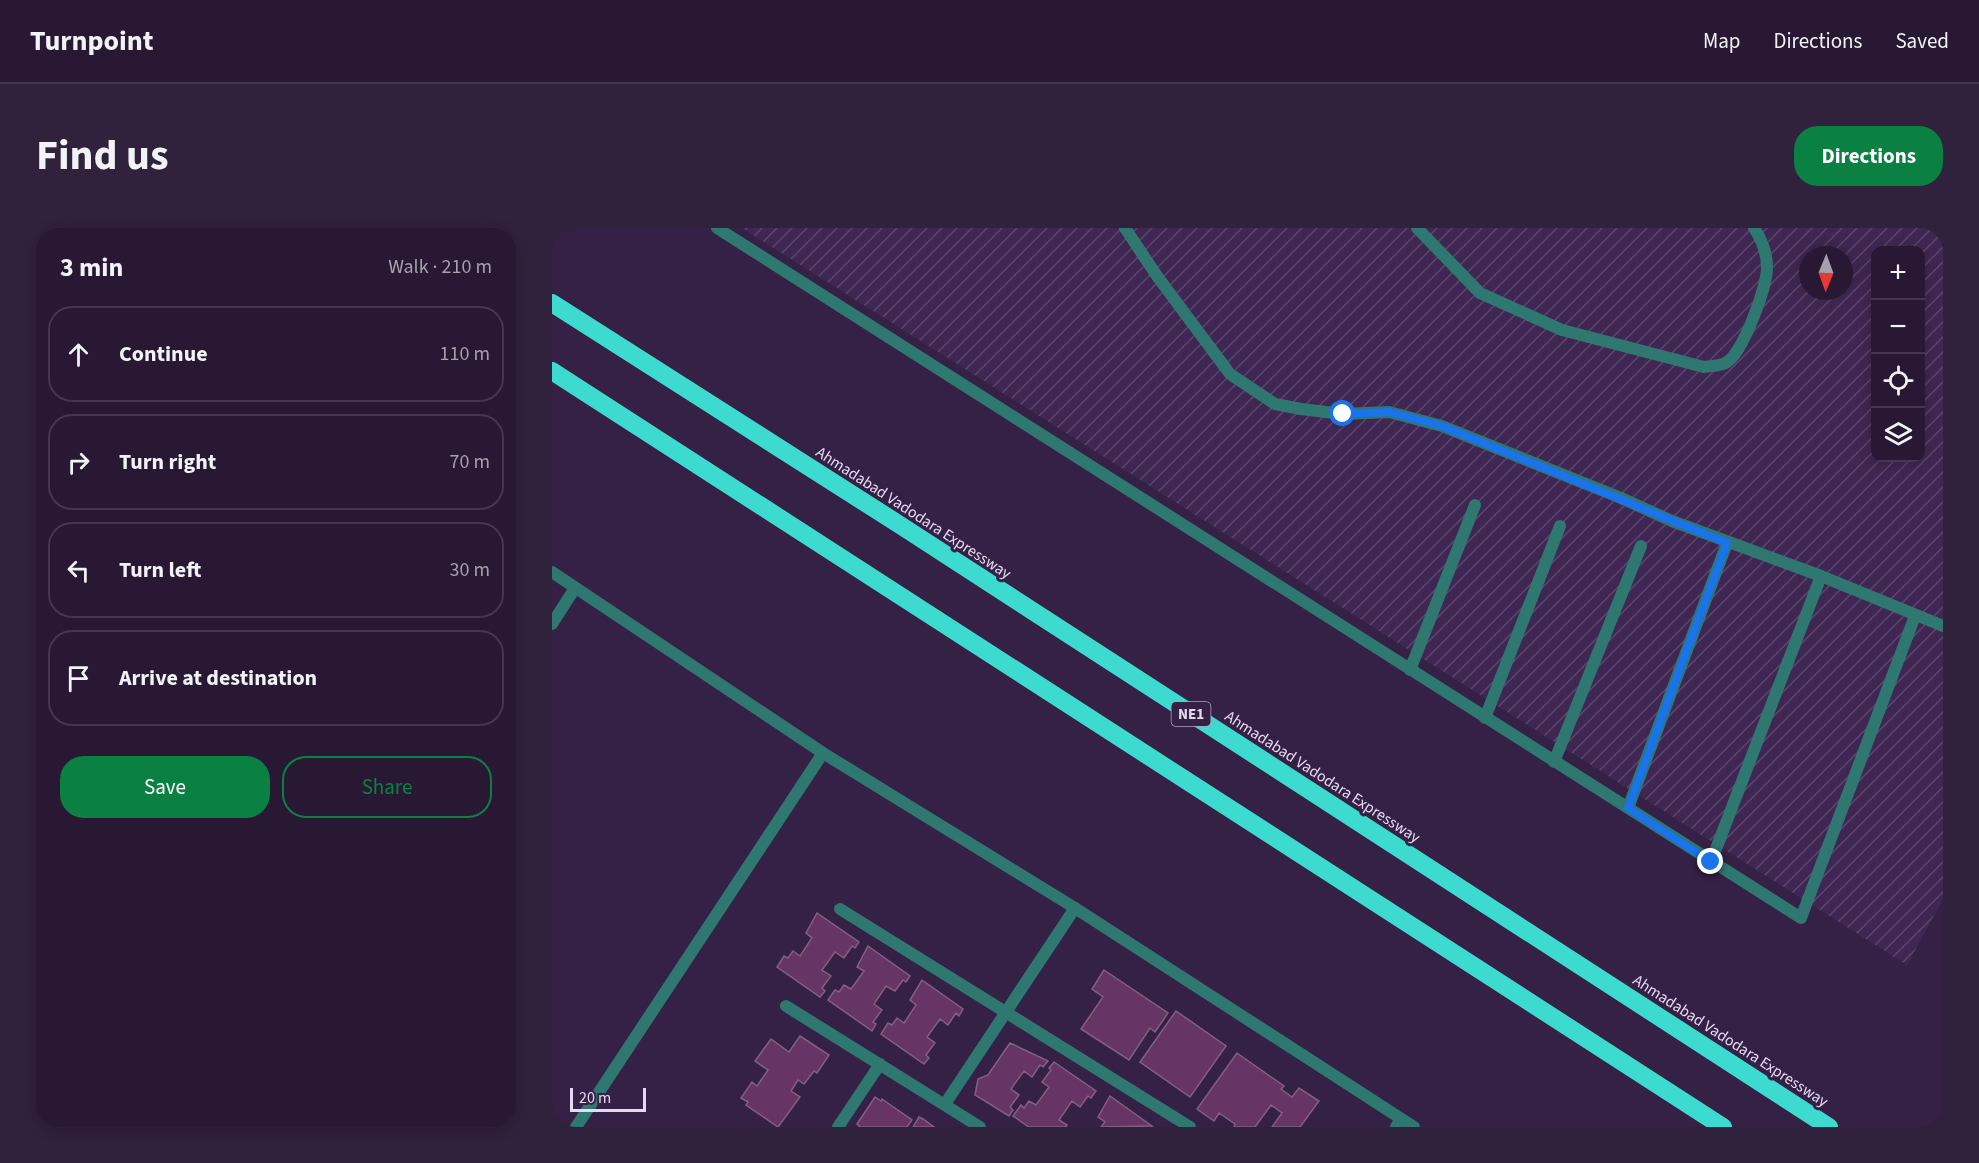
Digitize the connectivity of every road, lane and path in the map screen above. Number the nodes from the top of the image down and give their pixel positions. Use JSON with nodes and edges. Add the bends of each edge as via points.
{"nodes":[{"id":1,"x":717,"y":228,"type":"edge"},
{"id":2,"x":1125,"y":228,"type":"edge"},
{"id":3,"x":1417,"y":228,"type":"edge"},
{"id":4,"x":1754,"y":228,"type":"edge"},
{"id":5,"x":552,"y":303,"type":"edge"},
{"id":6,"x":552,"y":371,"type":"edge"},
{"id":7,"x":1475,"y":505,"type":"dead end"},
{"id":8,"x":1560,"y":526,"type":"dead end"},
{"id":9,"x":1727,"y":543,"type":"junction"},
{"id":10,"x":1641,"y":546,"type":"dead end"},
{"id":11,"x":552,"y":573,"type":"edge"},
{"id":12,"x":1821,"y":576,"type":"junction"},
{"id":13,"x":575,"y":588,"type":"junction"},
{"id":14,"x":1915,"y":616,"type":"junction"},
{"id":15,"x":552,"y":624,"type":"edge"},
{"id":16,"x":1943,"y":626,"type":"edge"},
{"id":17,"x":1410,"y":670,"type":"junction"},
{"id":18,"x":1485,"y":718,"type":"junction"},
{"id":19,"x":823,"y":753,"type":"junction"},
{"id":20,"x":1554,"y":762,"type":"junction"},
{"id":21,"x":1628,"y":808,"type":"junction"},
{"id":22,"x":1711,"y":862,"type":"junction"},
{"id":23,"x":1075,"y":908,"type":"junction"},
{"id":24,"x":840,"y":909,"type":"dead end"},
{"id":25,"x":786,"y":1006,"type":"dead end"},
{"id":26,"x":1005,"y":1013,"type":"junction"},
{"id":27,"x":880,"y":1064,"type":"junction"},
{"id":28,"x":945,"y":1104,"type":"junction"},
{"id":29,"x":1398,"y":1123,"type":"edge"},
{"id":30,"x":576,"y":1127,"type":"edge"},
{"id":31,"x":838,"y":1127,"type":"edge"},
{"id":32,"x":980,"y":1127,"type":"edge"},
{"id":33,"x":1190,"y":1127,"type":"edge"},
{"id":34,"x":1414,"y":1127,"type":"edge"},
{"id":35,"x":1723,"y":1127,"type":"edge"},
{"id":36,"x":1829,"y":1127,"type":"edge"}],
"edges":[{"from":1,"to":17,"type":"street"},
{"from":2,"to":9,"type":"street","via":[[1230,374],[1275,404],[1343,414],[1389,412],[1442,426]]},
{"from":3,"to":4,"type":"street","via":[[1480,293],[1562,330],[1704,367],[1726,363],[1738,352],[1755,312],[1767,268],[1763,241]]},
{"from":5,"to":36,"type":"highway","name":"Ahmadabad Vadodara Expressway","number":"NE1"},
{"from":6,"to":35,"type":"highway"},
{"from":7,"to":17,"type":"street"},
{"from":8,"to":18,"type":"street"},
{"from":9,"to":12,"type":"street"},
{"from":9,"to":21,"type":"street"},
{"from":10,"to":20,"type":"street"},
{"from":11,"to":13,"type":"street"},
{"from":12,"to":14,"type":"street"},
{"from":12,"to":22,"type":"street"},
{"from":13,"to":15,"type":"street"},
{"from":13,"to":19,"type":"street"},
{"from":14,"to":16,"type":"street"},
{"from":14,"to":22,"type":"street","via":[[1801,918]]},
{"from":17,"to":18,"type":"street"},
{"from":18,"to":20,"type":"street"},
{"from":19,"to":23,"type":"street"},
{"from":19,"to":30,"type":"street"},
{"from":20,"to":21,"type":"street"},
{"from":21,"to":22,"type":"street"},
{"from":23,"to":26,"type":"street"},
{"from":23,"to":29,"type":"street"},
{"from":24,"to":26,"type":"street"},
{"from":25,"to":27,"type":"street"},
{"from":26,"to":28,"type":"street"},
{"from":26,"to":33,"type":"street"},
{"from":27,"to":28,"type":"street"},
{"from":27,"to":31,"type":"street"},
{"from":28,"to":32,"type":"street"},
{"from":29,"to":34,"type":"street"}]}
